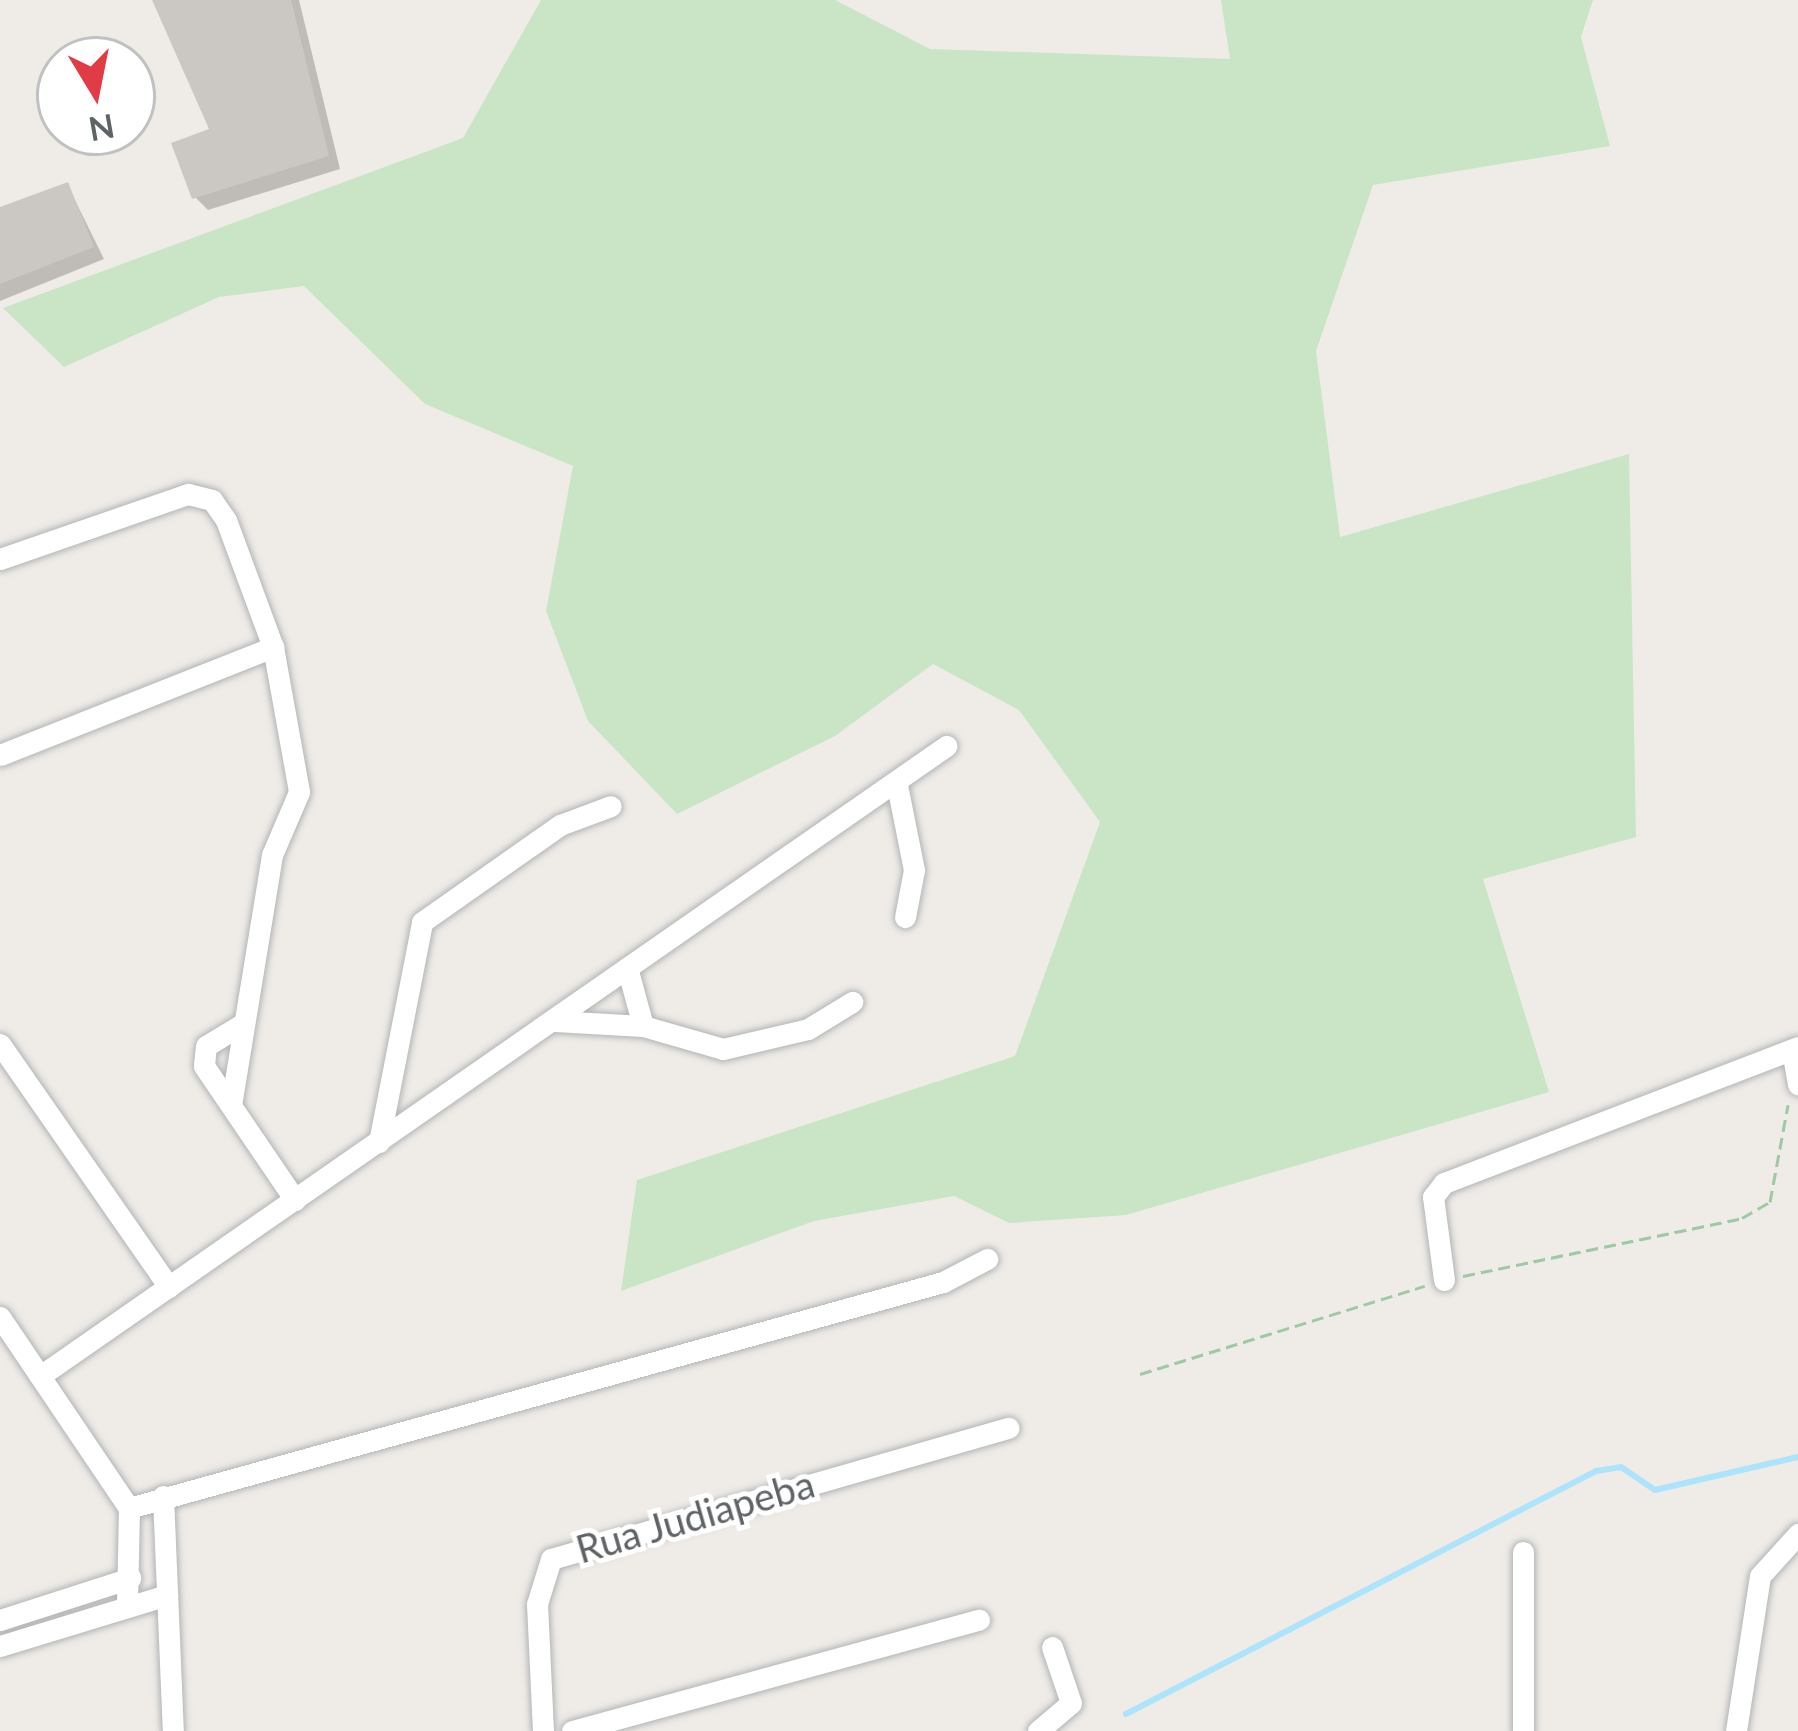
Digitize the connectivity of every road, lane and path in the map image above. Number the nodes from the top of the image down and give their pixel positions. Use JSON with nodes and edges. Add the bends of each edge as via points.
{"nodes":[{"id":1,"x":0,"y":559,"type":"edge"},
{"id":2,"x":273,"y":647,"type":"junction"},
{"id":3,"x":946,"y":746,"type":"dead end"},
{"id":4,"x":0,"y":755,"type":"edge"},
{"id":5,"x":897,"y":785,"type":"junction"},
{"id":6,"x":611,"y":806,"type":"dead end"},
{"id":7,"x":905,"y":916,"type":"dead end"},
{"id":8,"x":628,"y":971,"type":"junction"},
{"id":9,"x":852,"y":1002,"type":"dead end"},
{"id":10,"x":555,"y":1021,"type":"junction"},
{"id":11,"x":244,"y":1023,"type":"junction"},
{"id":12,"x":643,"y":1027,"type":"junction"},
{"id":13,"x":0,"y":1044,"type":"edge"},
{"id":14,"x":1795,"y":1048,"type":"edge"},
{"id":15,"x":1793,"y":1089,"type":"edge"},
{"id":16,"x":231,"y":1105,"type":"junction"},
{"id":17,"x":379,"y":1142,"type":"junction"},
{"id":18,"x":295,"y":1200,"type":"junction"},
{"id":19,"x":987,"y":1258,"type":"dead end"},
{"id":20,"x":1444,"y":1280,"type":"junction"},
{"id":21,"x":169,"y":1287,"type":"junction"},
{"id":22,"x":0,"y":1317,"type":"edge"},
{"id":23,"x":1140,"y":1374,"type":"dead end"},
{"id":24,"x":40,"y":1376,"type":"junction"},
{"id":25,"x":1009,"y":1428,"type":"dead end"},
{"id":26,"x":163,"y":1496,"type":"junction"},
{"id":27,"x":129,"y":1508,"type":"junction"},
{"id":28,"x":1798,"y":1534,"type":"edge"},
{"id":29,"x":1523,"y":1552,"type":"dead end"},
{"id":30,"x":130,"y":1578,"type":"junction"},
{"id":31,"x":167,"y":1595,"type":"junction"},
{"id":32,"x":127,"y":1605,"type":"junction"},
{"id":33,"x":0,"y":1620,"type":"edge"},
{"id":34,"x":979,"y":1620,"type":"dead end"},
{"id":35,"x":0,"y":1646,"type":"edge"},
{"id":36,"x":1052,"y":1647,"type":"dead end"},
{"id":37,"x":173,"y":1731,"type":"edge"},
{"id":38,"x":543,"y":1731,"type":"edge"},
{"id":39,"x":572,"y":1731,"type":"edge"},
{"id":40,"x":1039,"y":1731,"type":"edge"},
{"id":41,"x":1523,"y":1731,"type":"edge"},
{"id":42,"x":1736,"y":1731,"type":"edge"}],
"edges":[{"from":1,"to":2,"type":"street","via":[[188,494],[212,500]]},
{"from":2,"to":4,"type":"street"},
{"from":2,"to":11,"type":"street","via":[[299,792],[272,856]]},
{"from":3,"to":5,"type":"street"},
{"from":5,"to":7,"type":"street","via":[[914,870]]},
{"from":5,"to":8,"type":"street"},
{"from":6,"to":17,"type":"street","via":[[560,825],[422,922]]},
{"from":8,"to":10,"type":"street"},
{"from":8,"to":12,"type":"street"},
{"from":9,"to":12,"type":"street","via":[[808,1029],[723,1048]]},
{"from":10,"to":12,"type":"street"},
{"from":10,"to":17,"type":"street"},
{"from":11,"to":16,"type":"street"},
{"from":11,"to":16,"type":"street","via":[[202,1053]]},
{"from":13,"to":21,"type":"street"},
{"from":14,"to":15,"type":"street"},
{"from":14,"to":20,"type":"street","via":[[1444,1183],[1433,1197]]},
{"from":15,"to":20,"type":"path","via":[[1770,1202],[1742,1219]]},
{"from":16,"to":18,"type":"street"},
{"from":17,"to":18,"type":"street"},
{"from":18,"to":21,"type":"street"},
{"from":19,"to":26,"type":"street","via":[[944,1282]]},
{"from":20,"to":23,"type":"path"},
{"from":21,"to":24,"type":"street"},
{"from":22,"to":24,"type":"street"},
{"from":24,"to":27,"type":"street"},
{"from":25,"to":38,"type":"street","name":"Rua Judiapeba","via":[[550,1559],[537,1604]]},
{"from":26,"to":27,"type":"street"},
{"from":26,"to":31,"type":"street"},
{"from":27,"to":30,"type":"street"},
{"from":28,"to":42,"type":"street","via":[[1760,1576]]},
{"from":29,"to":41,"type":"street"},
{"from":30,"to":32,"type":"street"},
{"from":30,"to":33,"type":"street"},
{"from":31,"to":32,"type":"street"},
{"from":31,"to":37,"type":"street"},
{"from":32,"to":35,"type":"street"},
{"from":34,"to":39,"type":"street"},
{"from":36,"to":40,"type":"street","via":[[1071,1703]]}]}
